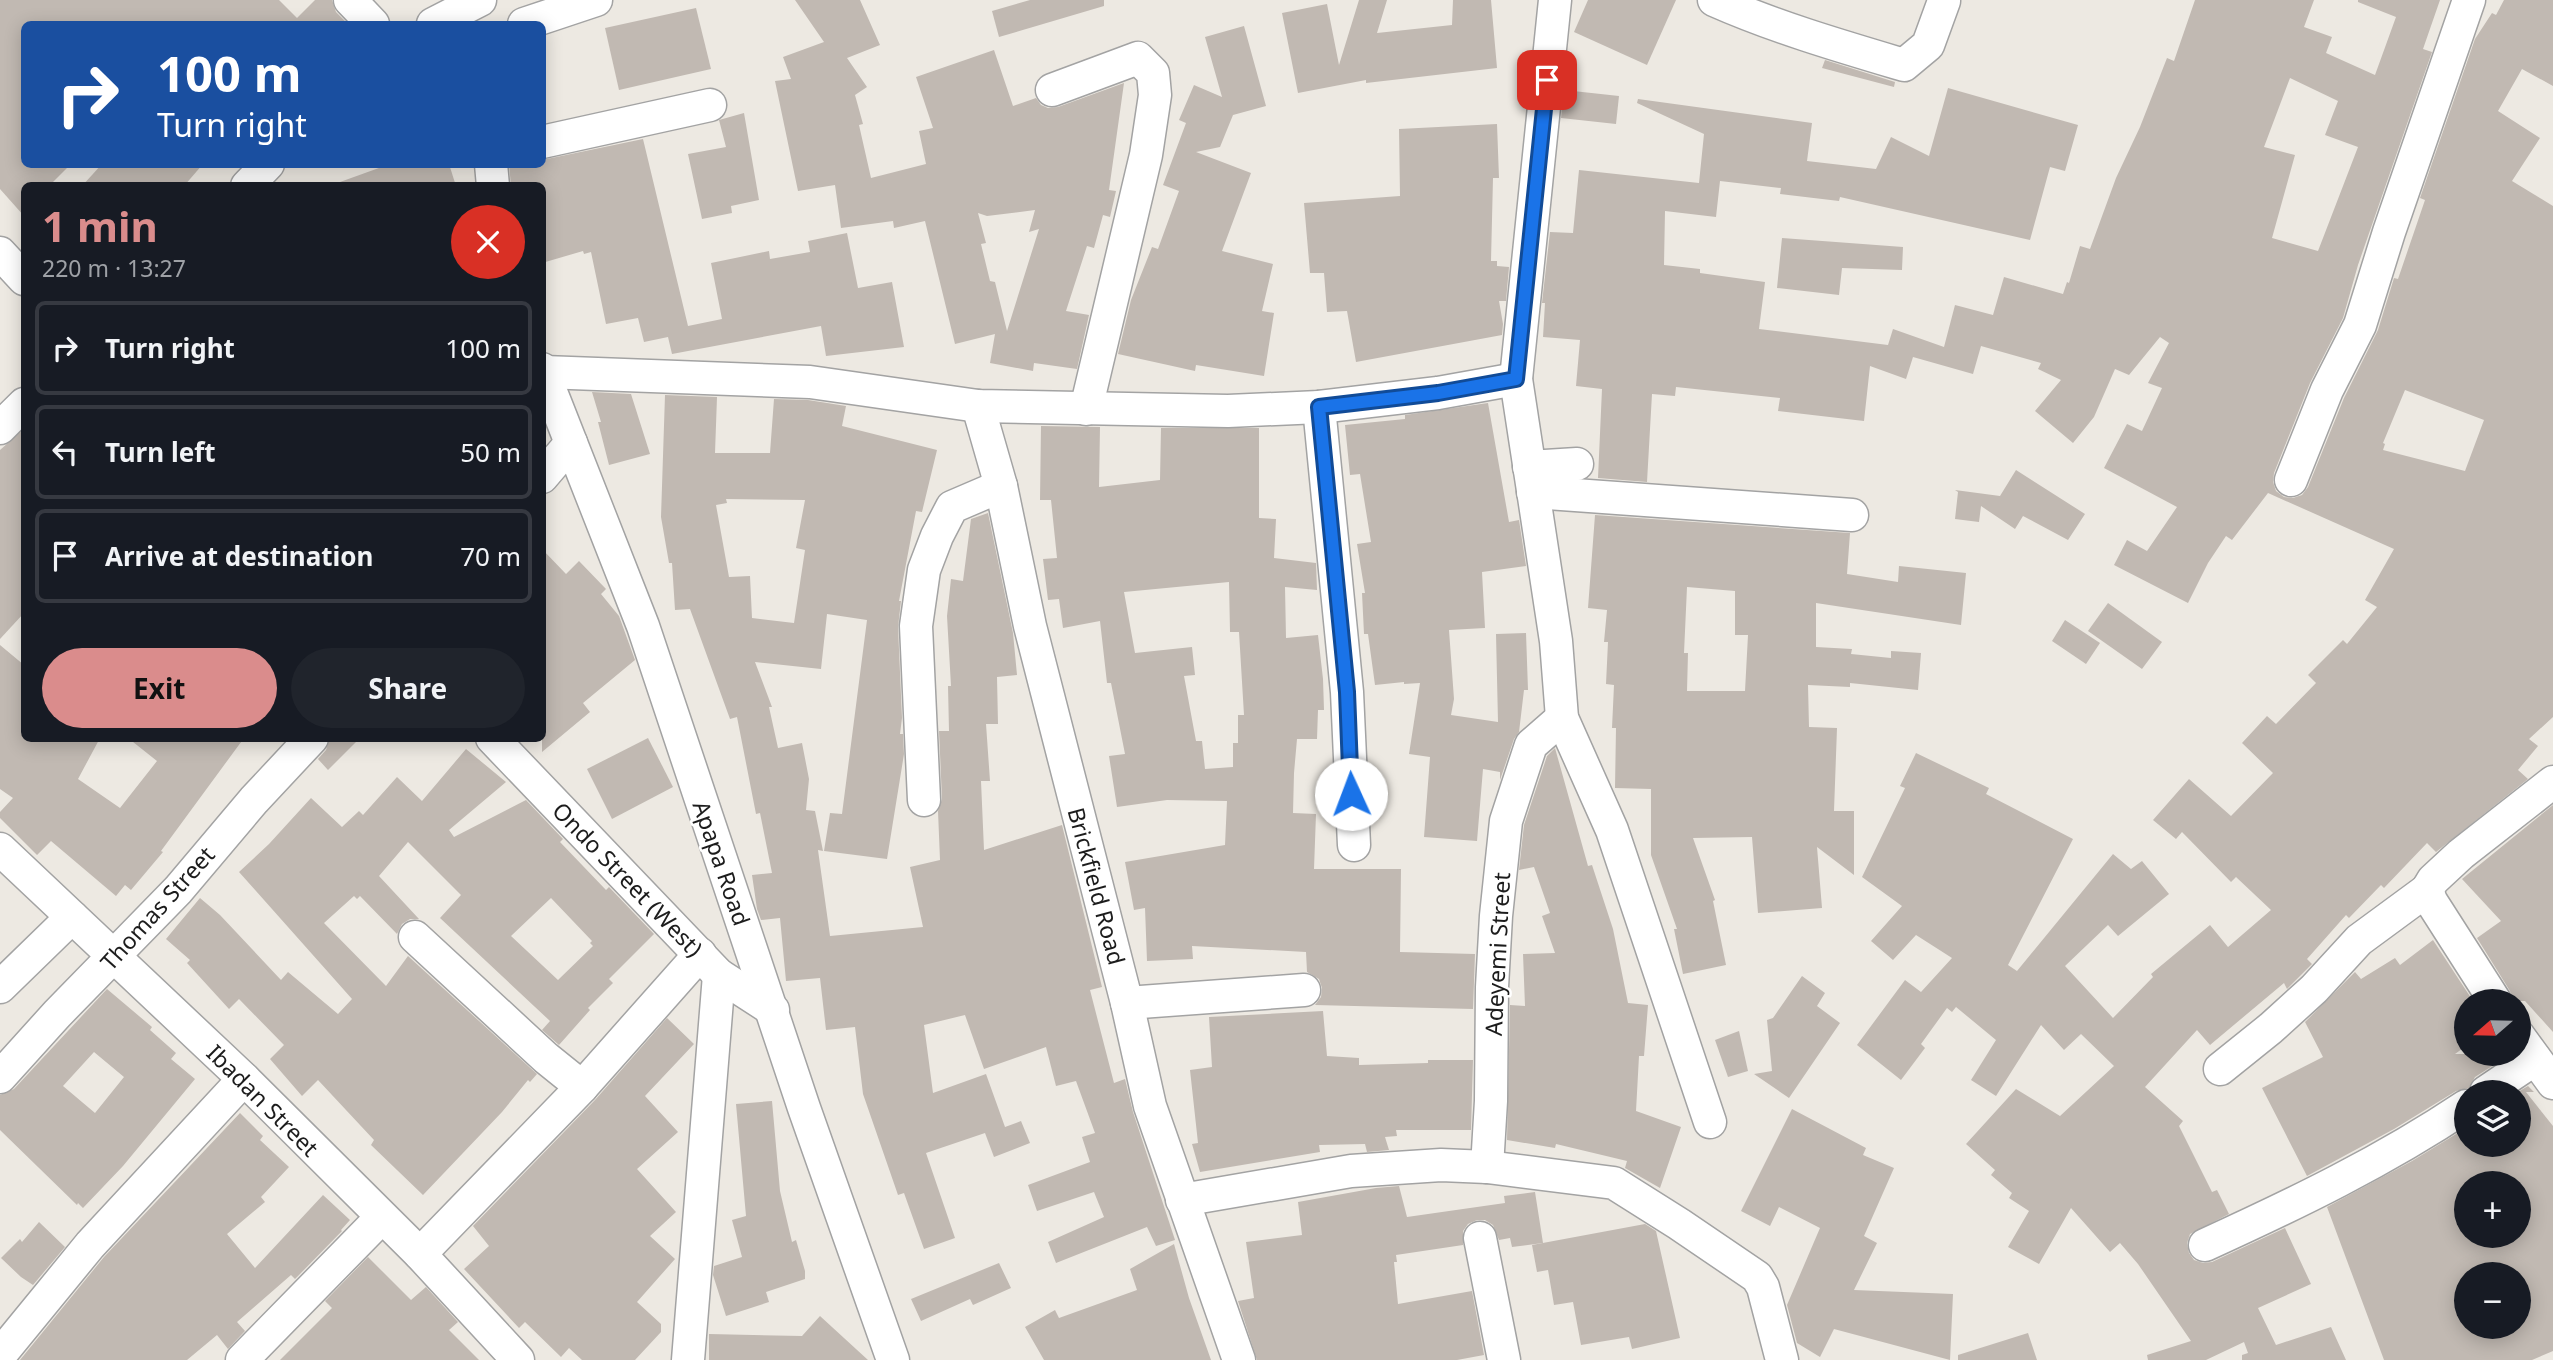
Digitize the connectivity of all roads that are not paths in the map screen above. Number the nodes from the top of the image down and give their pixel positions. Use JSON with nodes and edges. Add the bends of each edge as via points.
{"nodes":[{"id":1,"x":350,"y":0,"type":"edge"},
{"id":2,"x":481,"y":0,"type":"edge"},
{"id":3,"x":487,"y":0,"type":"edge"},
{"id":4,"x":596,"y":0,"type":"edge"},
{"id":5,"x":1555,"y":0,"type":"edge"},
{"id":6,"x":1714,"y":0,"type":"edge"},
{"id":7,"x":2469,"y":0,"type":"edge"},
{"id":8,"x":1944,"y":1,"type":"edge"},
{"id":9,"x":370,"y":21,"type":"edge"},
{"id":10,"x":439,"y":21,"type":"edge"},
{"id":11,"x":491,"y":21,"type":"edge"},
{"id":12,"x":533,"y":21,"type":"edge"},
{"id":13,"x":1052,"y":90,"type":"dead end"},
{"id":14,"x":710,"y":105,"type":"dead end"},
{"id":15,"x":546,"y":141,"type":"edge"},
{"id":16,"x":264,"y":168,"type":"edge"},
{"id":17,"x":251,"y":182,"type":"edge"},
{"id":18,"x":0,"y":253,"type":"edge"},
{"id":19,"x":21,"y":276,"type":"edge"},
{"id":20,"x":546,"y":370,"type":"edge"},
{"id":21,"x":546,"y":378,"type":"edge"},
{"id":22,"x":1516,"y":379,"type":"junction"},
{"id":23,"x":978,"y":406,"type":"junction"},
{"id":24,"x":21,"y":407,"type":"edge"},
{"id":25,"x":1319,"y":407,"type":"junction"},
{"id":26,"x":1086,"y":409,"type":"junction"},
{"id":27,"x":0,"y":428,"type":"edge"},
{"id":28,"x":571,"y":443,"type":"junction"},
{"id":29,"x":1577,"y":464,"type":"dead end"},
{"id":30,"x":546,"y":472,"type":"edge"},
{"id":31,"x":1531,"y":479,"type":"junction"},
{"id":32,"x":2291,"y":480,"type":"dead end"},
{"id":33,"x":1000,"y":486,"type":"junction"},
{"id":34,"x":1852,"y":515,"type":"dead end"},
{"id":35,"x":1562,"y":718,"type":"junction"},
{"id":36,"x":309,"y":742,"type":"edge"},
{"id":37,"x":496,"y":742,"type":"edge"},
{"id":38,"x":2553,"y":782,"type":"edge"},
{"id":39,"x":925,"y":800,"type":"dead end"},
{"id":40,"x":1354,"y":845,"type":"dead end"},
{"id":41,"x":0,"y":849,"type":"edge"},
{"id":42,"x":2427,"y":890,"type":"junction"},
{"id":43,"x":72,"y":916,"type":"junction"},
{"id":44,"x":415,"y":937,"type":"dead end"},
{"id":45,"x":114,"y":957,"type":"junction"},
{"id":46,"x":710,"y":964,"type":"junction"},
{"id":47,"x":0,"y":987,"type":"edge"},
{"id":48,"x":1304,"y":989,"type":"dead end"},
{"id":49,"x":2487,"y":989,"type":"edge"},
{"id":50,"x":1127,"y":1003,"type":"junction"},
{"id":51,"x":773,"y":1010,"type":"junction"},
{"id":52,"x":2535,"y":1059,"type":"edge"},
{"id":53,"x":2220,"y":1069,"type":"dead end"},
{"id":54,"x":0,"y":1077,"type":"edge"},
{"id":55,"x":244,"y":1079,"type":"junction"},
{"id":56,"x":2504,"y":1080,"type":"edge"},
{"id":57,"x":582,"y":1087,"type":"junction"},
{"id":58,"x":2454,"y":1113,"type":"edge"},
{"id":59,"x":1710,"y":1122,"type":"dead end"},
{"id":60,"x":1487,"y":1167,"type":"junction"},
{"id":61,"x":1182,"y":1200,"type":"junction"},
{"id":62,"x":381,"y":1218,"type":"junction"},
{"id":63,"x":1480,"y":1238,"type":"dead end"},
{"id":64,"x":2205,"y":1245,"type":"dead end"},
{"id":65,"x":420,"y":1254,"type":"junction"},
{"id":66,"x":0,"y":1355,"type":"edge"},
{"id":67,"x":242,"y":1360,"type":"edge"},
{"id":68,"x":518,"y":1360,"type":"edge"},
{"id":69,"x":688,"y":1360,"type":"edge"},
{"id":70,"x":893,"y":1360,"type":"edge"},
{"id":71,"x":1238,"y":1360,"type":"edge"},
{"id":72,"x":1504,"y":1360,"type":"edge"},
{"id":73,"x":1782,"y":1360,"type":"edge"}],
"edges":[{"from":1,"to":9,"type":"street"},
{"from":2,"to":10,"type":"street"},
{"from":3,"to":11,"type":"street"},
{"from":4,"to":12,"type":"street"},
{"from":5,"to":22,"type":"street"},
{"from":6,"to":8,"type":"street","via":[[1904,65],[1928,45]]},
{"from":7,"to":32,"type":"street","via":[[2360,325],[2327,390]]},
{"from":13,"to":26,"type":"street","via":[[1138,58],[1153,73],[1155,95],[1146,155]]},
{"from":14,"to":15,"type":"street"},
{"from":16,"to":17,"type":"street"},
{"from":18,"to":19,"type":"street"},
{"from":20,"to":23,"type":"street","via":[[810,382]]},
{"from":21,"to":28,"type":"street","name":"Apapa Road"},
{"from":22,"to":25,"type":"street"},
{"from":22,"to":31,"type":"street"},
{"from":23,"to":26,"type":"street"},
{"from":23,"to":33,"type":"street","name":"Brickfield Road"},
{"from":24,"to":27,"type":"street"},
{"from":25,"to":26,"type":"street"},
{"from":25,"to":40,"type":"street","via":[[1347,692]]},
{"from":28,"to":30,"type":"street"},
{"from":28,"to":51,"type":"street","name":"Apapa Road","via":[[643,626]]},
{"from":29,"to":31,"type":"street"},
{"from":31,"to":34,"type":"street"},
{"from":31,"to":35,"type":"street","via":[[1556,641]]},
{"from":33,"to":39,"type":"street","via":[[951,507],[924,570],[916,626]]},
{"from":33,"to":50,"type":"street","name":"Brickfield Road","via":[[1030,626]]},
{"from":35,"to":59,"type":"street","via":[[1612,830]]},
{"from":35,"to":60,"type":"street","name":"Adeyemi Street","via":[[1531,745],[1506,821],[1492,987]]},
{"from":36,"to":45,"type":"street","name":"Thomas Street"},
{"from":37,"to":46,"type":"street","name":"Ondo Street (West)"},
{"from":38,"to":42,"type":"street","via":[[2461,853]]},
{"from":41,"to":43,"type":"street","name":"Ibadan Street"},
{"from":42,"to":49,"type":"street"},
{"from":42,"to":53,"type":"street","via":[[2359,940],[2314,989]]},
{"from":43,"to":45,"type":"street","name":"Ibadan Street"},
{"from":43,"to":47,"type":"street"},
{"from":44,"to":57,"type":"street"},
{"from":45,"to":54,"type":"street","name":"Thomas Street"},
{"from":45,"to":55,"type":"street","name":"Ibadan Street"},
{"from":46,"to":51,"type":"street","name":"Ondo Street (West)"},
{"from":46,"to":57,"type":"street"},
{"from":46,"to":69,"type":"street"},
{"from":48,"to":50,"type":"street"},
{"from":50,"to":61,"type":"street","name":"Brickfield Road","via":[[1150,1106]]},
{"from":51,"to":70,"type":"street","name":"Apapa Road"},
{"from":52,"to":56,"type":"street"},
{"from":55,"to":62,"type":"street","name":"Ibadan Street"},
{"from":55,"to":66,"type":"street","via":[[90,1245]]},
{"from":57,"to":65,"type":"street"},
{"from":58,"to":64,"type":"street","via":[[2362,1169]]},
{"from":60,"to":61,"type":"street","via":[[1351,1171]]},
{"from":60,"to":73,"type":"street","via":[[1614,1183],[1679,1224],[1757,1277]]},
{"from":61,"to":71,"type":"street","name":"Brickfield Road"},
{"from":62,"to":65,"type":"street","name":"Ibadan Street"},
{"from":62,"to":67,"type":"street"},
{"from":63,"to":72,"type":"street"},
{"from":65,"to":68,"type":"street","name":"Ibadan Street"}]}
